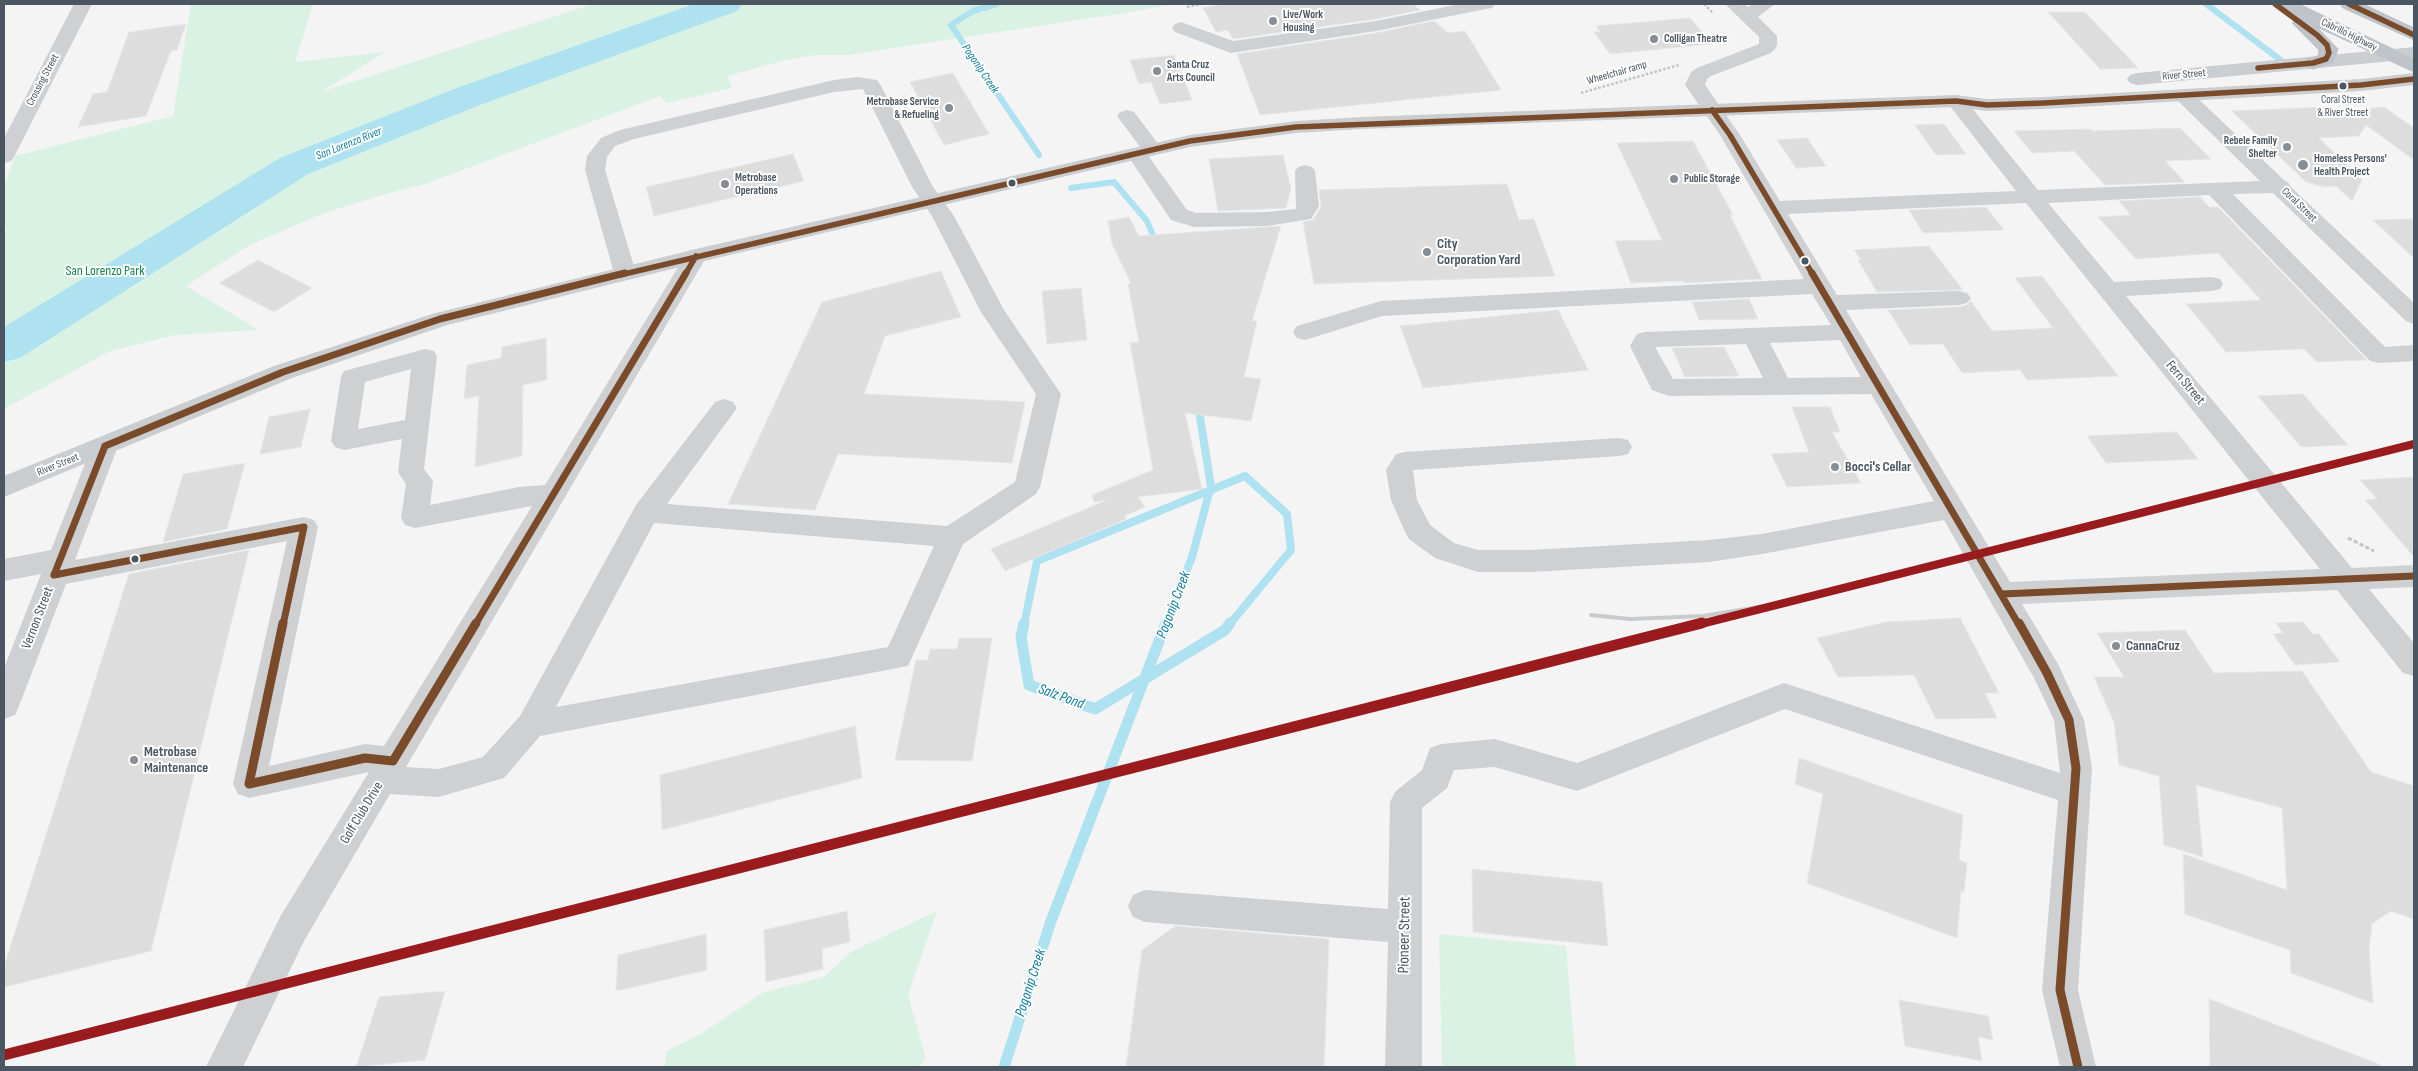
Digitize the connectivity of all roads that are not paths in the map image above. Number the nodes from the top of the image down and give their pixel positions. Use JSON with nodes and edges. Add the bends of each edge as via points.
{"nodes":[{"id":1,"x":82,"y":4,"type":"edge"},
{"id":2,"x":1486,"y":4,"type":"edge"},
{"id":3,"x":1766,"y":4,"type":"edge"},
{"id":4,"x":2276,"y":4,"type":"edge"},
{"id":5,"x":2285,"y":4,"type":"edge"},
{"id":6,"x":2349,"y":4,"type":"edge"},
{"id":7,"x":1740,"y":10,"type":"edge"},
{"id":8,"x":1182,"y":28,"type":"dead end"},
{"id":9,"x":2414,"y":35,"type":"edge"},
{"id":10,"x":2414,"y":53,"type":"edge"},
{"id":11,"x":2390,"y":55,"type":"junction"},
{"id":12,"x":2313,"y":63,"type":"junction"},
{"id":13,"x":2414,"y":66,"type":"edge"},
{"id":14,"x":2414,"y":79,"type":"edge"},
{"id":15,"x":2183,"y":95,"type":"junction"},
{"id":16,"x":1956,"y":101,"type":"junction"},
{"id":17,"x":1712,"y":110,"type":"junction"},
{"id":18,"x":1127,"y":116,"type":"dead end"},
{"id":19,"x":1144,"y":151,"type":"junction"},
{"id":20,"x":4,"y":157,"type":"edge"},
{"id":21,"x":1305,"y":172,"type":"dead end"},
{"id":22,"x":2280,"y":186,"type":"junction"},
{"id":23,"x":2216,"y":189,"type":"junction"},
{"id":24,"x":2032,"y":197,"type":"junction"},
{"id":25,"x":932,"y":201,"type":"junction"},
{"id":26,"x":1774,"y":208,"type":"junction"},
{"id":27,"x":696,"y":256,"type":"junction"},
{"id":28,"x":625,"y":273,"type":"junction"},
{"id":29,"x":2212,"y":284,"type":"dead end"},
{"id":30,"x":2108,"y":290,"type":"junction"},
{"id":31,"x":1825,"y":295,"type":"junction"},
{"id":32,"x":1958,"y":298,"type":"dead end"},
{"id":33,"x":2414,"y":316,"type":"edge"},
{"id":34,"x":1305,"y":332,"type":"dead end"},
{"id":35,"x":1847,"y":332,"type":"junction"},
{"id":36,"x":1754,"y":336,"type":"junction"},
{"id":37,"x":2414,"y":353,"type":"edge"},
{"id":38,"x":1878,"y":385,"type":"junction"},
{"id":39,"x":1780,"y":387,"type":"junction"},
{"id":40,"x":724,"y":408,"type":"dead end"},
{"id":41,"x":416,"y":427,"type":"dead end"},
{"id":42,"x":105,"y":446,"type":"junction"},
{"id":43,"x":1619,"y":447,"type":"dead end"},
{"id":44,"x":4,"y":487,"type":"edge"},
{"id":45,"x":553,"y":494,"type":"junction"},
{"id":46,"x":1952,"y":509,"type":"junction"},
{"id":47,"x":646,"y":512,"type":"junction"},
{"id":48,"x":952,"y":538,"type":"junction"},
{"id":49,"x":57,"y":567,"type":"junction"},
{"id":50,"x":4,"y":570,"type":"edge"},
{"id":51,"x":2414,"y":576,"type":"edge"},
{"id":52,"x":2347,"y":580,"type":"junction"},
{"id":53,"x":2002,"y":594,"type":"junction"},
{"id":54,"x":2414,"y":664,"type":"edge"},
{"id":55,"x":4,"y":706,"type":"edge"},
{"id":56,"x":531,"y":725,"type":"junction"},
{"id":57,"x":388,"y":770,"type":"junction"},
{"id":58,"x":2075,"y":792,"type":"junction"},
{"id":59,"x":1144,"y":906,"type":"dead end"},
{"id":60,"x":1405,"y":927,"type":"junction"},
{"id":61,"x":224,"y":1067,"type":"edge"},
{"id":62,"x":1404,"y":1067,"type":"edge"},
{"id":63,"x":2078,"y":1067,"type":"edge"}],
"edges":[{"from":1,"to":20,"type":"street","name":"Crossing Street"},
{"from":2,"to":8,"type":"street","via":[[1376,26],[1231,47]]},
{"from":3,"to":7,"type":"street"},
{"from":4,"to":12,"type":"highway","via":[[2327,45],[2329,53],[2326,60]]},
{"from":5,"to":11,"type":"highway","name":"Cabrillo Highway"},
{"from":6,"to":9,"type":"highway"},
{"from":7,"to":17,"type":"street","via":[[1768,36],[1768,45],[1698,76],[1695,85]]},
{"from":10,"to":11,"type":"main road","name":"River Street"},
{"from":11,"to":12,"type":"main road","name":"River Street"},
{"from":11,"to":13,"type":"highway","name":"Cabrillo Highway"},
{"from":12,"to":16,"type":"main road","name":"River Street","via":[[1978,90]]},
{"from":14,"to":15,"type":"main road","name":"River Street"},
{"from":15,"to":16,"type":"main road","name":"River Street","via":[[1987,105]]},
{"from":15,"to":22,"type":"street","name":"Coral Street"},
{"from":16,"to":17,"type":"main road","name":"River Street"},
{"from":16,"to":24,"type":"street","name":"Fern Street"},
{"from":17,"to":19,"type":"main road","name":"River Street","via":[[1296,128],[1190,141]]},
{"from":17,"to":26,"type":"street"},
{"from":18,"to":19,"type":"street"},
{"from":19,"to":21,"type":"street","via":[[1179,215],[1194,220],[1267,219],[1303,214],[1308,206]]},
{"from":19,"to":25,"type":"main road","name":"River Street"},
{"from":22,"to":23,"type":"street"},
{"from":22,"to":33,"type":"street","name":"Coral Street"},
{"from":23,"to":24,"type":"street"},
{"from":23,"to":37,"type":"street","via":[[2378,355]]},
{"from":24,"to":26,"type":"street"},
{"from":24,"to":30,"type":"street","name":"Fern Street"},
{"from":25,"to":27,"type":"main road","name":"River Street"},
{"from":25,"to":28,"type":"street","via":[[870,84],[834,86],[627,134],[608,142],[597,156],[595,170]]},
{"from":25,"to":48,"type":"street","via":[[944,216],[993,312],[1049,394],[1026,487]]},
{"from":26,"to":31,"type":"street"},
{"from":27,"to":28,"type":"main road","name":"River Street"},
{"from":27,"to":45,"type":"street","name":"Golf Club Drive"},
{"from":28,"to":42,"type":"main road","name":"River Street","via":[[440,318],[363,343],[283,372]]},
{"from":29,"to":30,"type":"street"},
{"from":30,"to":52,"type":"street","name":"Fern Street"},
{"from":31,"to":32,"type":"street"},
{"from":31,"to":34,"type":"street","via":[[1622,295],[1381,309]]},
{"from":31,"to":35,"type":"street"},
{"from":35,"to":36,"type":"street"},
{"from":35,"to":38,"type":"street"},
{"from":36,"to":39,"type":"street"},
{"from":36,"to":39,"type":"street","via":[[1645,340],[1642,346],[1664,387]]},
{"from":38,"to":39,"type":"street"},
{"from":38,"to":46,"type":"street"},
{"from":40,"to":47,"type":"street"},
{"from":41,"to":45,"type":"street","via":[[411,472],[420,481],[415,518],[518,497]]},
{"from":42,"to":44,"type":"main road","name":"River Street"},
{"from":42,"to":49,"type":"street","name":"Vernon Street"},
{"from":43,"to":46,"type":"street","via":[[1405,461],[1399,470],[1404,500],[1420,532],[1445,551],[1478,561],[1709,551]]},
{"from":45,"to":57,"type":"street","name":"Golf Club Drive"},
{"from":46,"to":53,"type":"street"},
{"from":47,"to":48,"type":"street"},
{"from":47,"to":56,"type":"street"},
{"from":48,"to":56,"type":"street","via":[[898,657]]},
{"from":49,"to":50,"type":"street"},
{"from":49,"to":55,"type":"street","name":"Vernon Street"},
{"from":49,"to":57,"type":"street","via":[[304,527],[249,784],[365,758]]},
{"from":51,"to":52,"type":"street"},
{"from":52,"to":53,"type":"street"},
{"from":52,"to":54,"type":"street","name":"Fern Street"},
{"from":53,"to":58,"type":"street","via":[[2048,673],[2069,720],[2076,768]]},
{"from":56,"to":57,"type":"street","via":[[493,768],[439,783]]},
{"from":57,"to":61,"type":"street","name":"Golf Club Drive","via":[[292,929]]},
{"from":58,"to":60,"type":"street","name":"Pioneer Street","via":[[1784,696],[1577,777],[1495,753],[1441,758],[1436,778],[1406,802]]},
{"from":58,"to":63,"type":"street","via":[[2060,990]]},
{"from":59,"to":60,"type":"street"},
{"from":60,"to":62,"type":"street","name":"Pioneer Street"}]}
